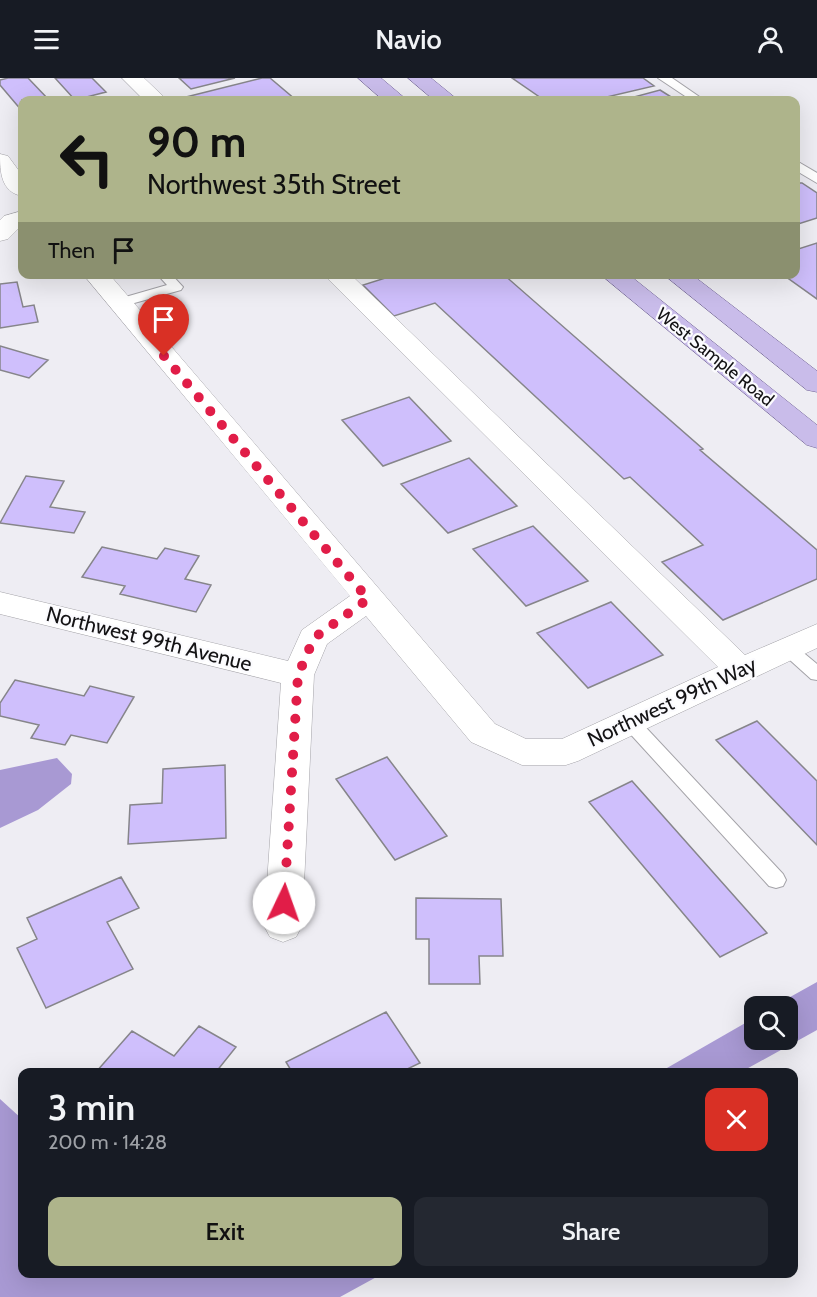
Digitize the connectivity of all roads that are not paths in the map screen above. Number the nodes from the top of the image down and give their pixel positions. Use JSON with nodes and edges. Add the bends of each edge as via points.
{"nodes":[{"id":1,"x":132,"y":78,"type":"edge"},
{"id":2,"x":368,"y":78,"type":"edge"},
{"id":3,"x":418,"y":78,"type":"edge"},
{"id":4,"x":664,"y":78,"type":"edge"},
{"id":5,"x":152,"y":96,"type":"edge"},
{"id":6,"x":391,"y":96,"type":"edge"},
{"id":7,"x":442,"y":96,"type":"edge"},
{"id":8,"x":692,"y":96,"type":"edge"},
{"id":9,"x":0,"y":161,"type":"edge"},
{"id":10,"x":800,"y":167,"type":"edge"},
{"id":11,"x":817,"y":179,"type":"edge"},
{"id":12,"x":18,"y":184,"type":"edge"},
{"id":13,"x":18,"y":219,"type":"edge"},
{"id":14,"x":0,"y":234,"type":"edge"},
{"id":15,"x":99,"y":279,"type":"edge"},
{"id":16,"x":168,"y":279,"type":"edge"},
{"id":17,"x":340,"y":279,"type":"edge"},
{"id":18,"x":618,"y":279,"type":"edge"},
{"id":19,"x":681,"y":279,"type":"edge"},
{"id":20,"x":120,"y":303,"type":"junction"},
{"id":21,"x":817,"y":384,"type":"edge"},
{"id":22,"x":817,"y":439,"type":"edge"},
{"id":23,"x":368,"y":599,"type":"junction"},
{"id":24,"x":0,"y":603,"type":"edge"},
{"id":25,"x":817,"y":634,"type":"edge"},
{"id":26,"x":787,"y":648,"type":"junction"},
{"id":27,"x":741,"y":670,"type":"junction"},
{"id":28,"x":817,"y":674,"type":"edge"},
{"id":29,"x":298,"y":675,"type":"junction"},
{"id":30,"x":630,"y":722,"type":"junction"},
{"id":31,"x":776,"y":880,"type":"dead end"},
{"id":32,"x":283,"y":926,"type":"dead end"}],
"edges":[{"from":1,"to":5,"type":"street"},
{"from":2,"to":6,"type":"main road"},
{"from":3,"to":7,"type":"main road"},
{"from":4,"to":8,"type":"lane"},
{"from":9,"to":12,"type":"street"},
{"from":10,"to":11,"type":"lane"},
{"from":13,"to":14,"type":"street"},
{"from":15,"to":20,"type":"street"},
{"from":16,"to":20,"type":"lane","via":[[176,287]]},
{"from":17,"to":27,"type":"street"},
{"from":18,"to":22,"type":"main road","name":"West Sample Road"},
{"from":19,"to":21,"type":"main road","name":"West Sample Road"},
{"from":20,"to":23,"type":"street"},
{"from":23,"to":29,"type":"street","via":[[314,638]]},
{"from":23,"to":30,"type":"street","name":"Northwest 99th Way","via":[[483,734],[522,752],[566,752]]},
{"from":24,"to":29,"type":"street","name":"Northwest 99th Avenue"},
{"from":25,"to":26,"type":"street","name":"Northwest 99th Way"},
{"from":26,"to":27,"type":"street","name":"Northwest 99th Way"},
{"from":26,"to":28,"type":"lane"},
{"from":27,"to":30,"type":"street","name":"Northwest 99th Way"},
{"from":29,"to":32,"type":"street"},
{"from":30,"to":31,"type":"lane"}]}
